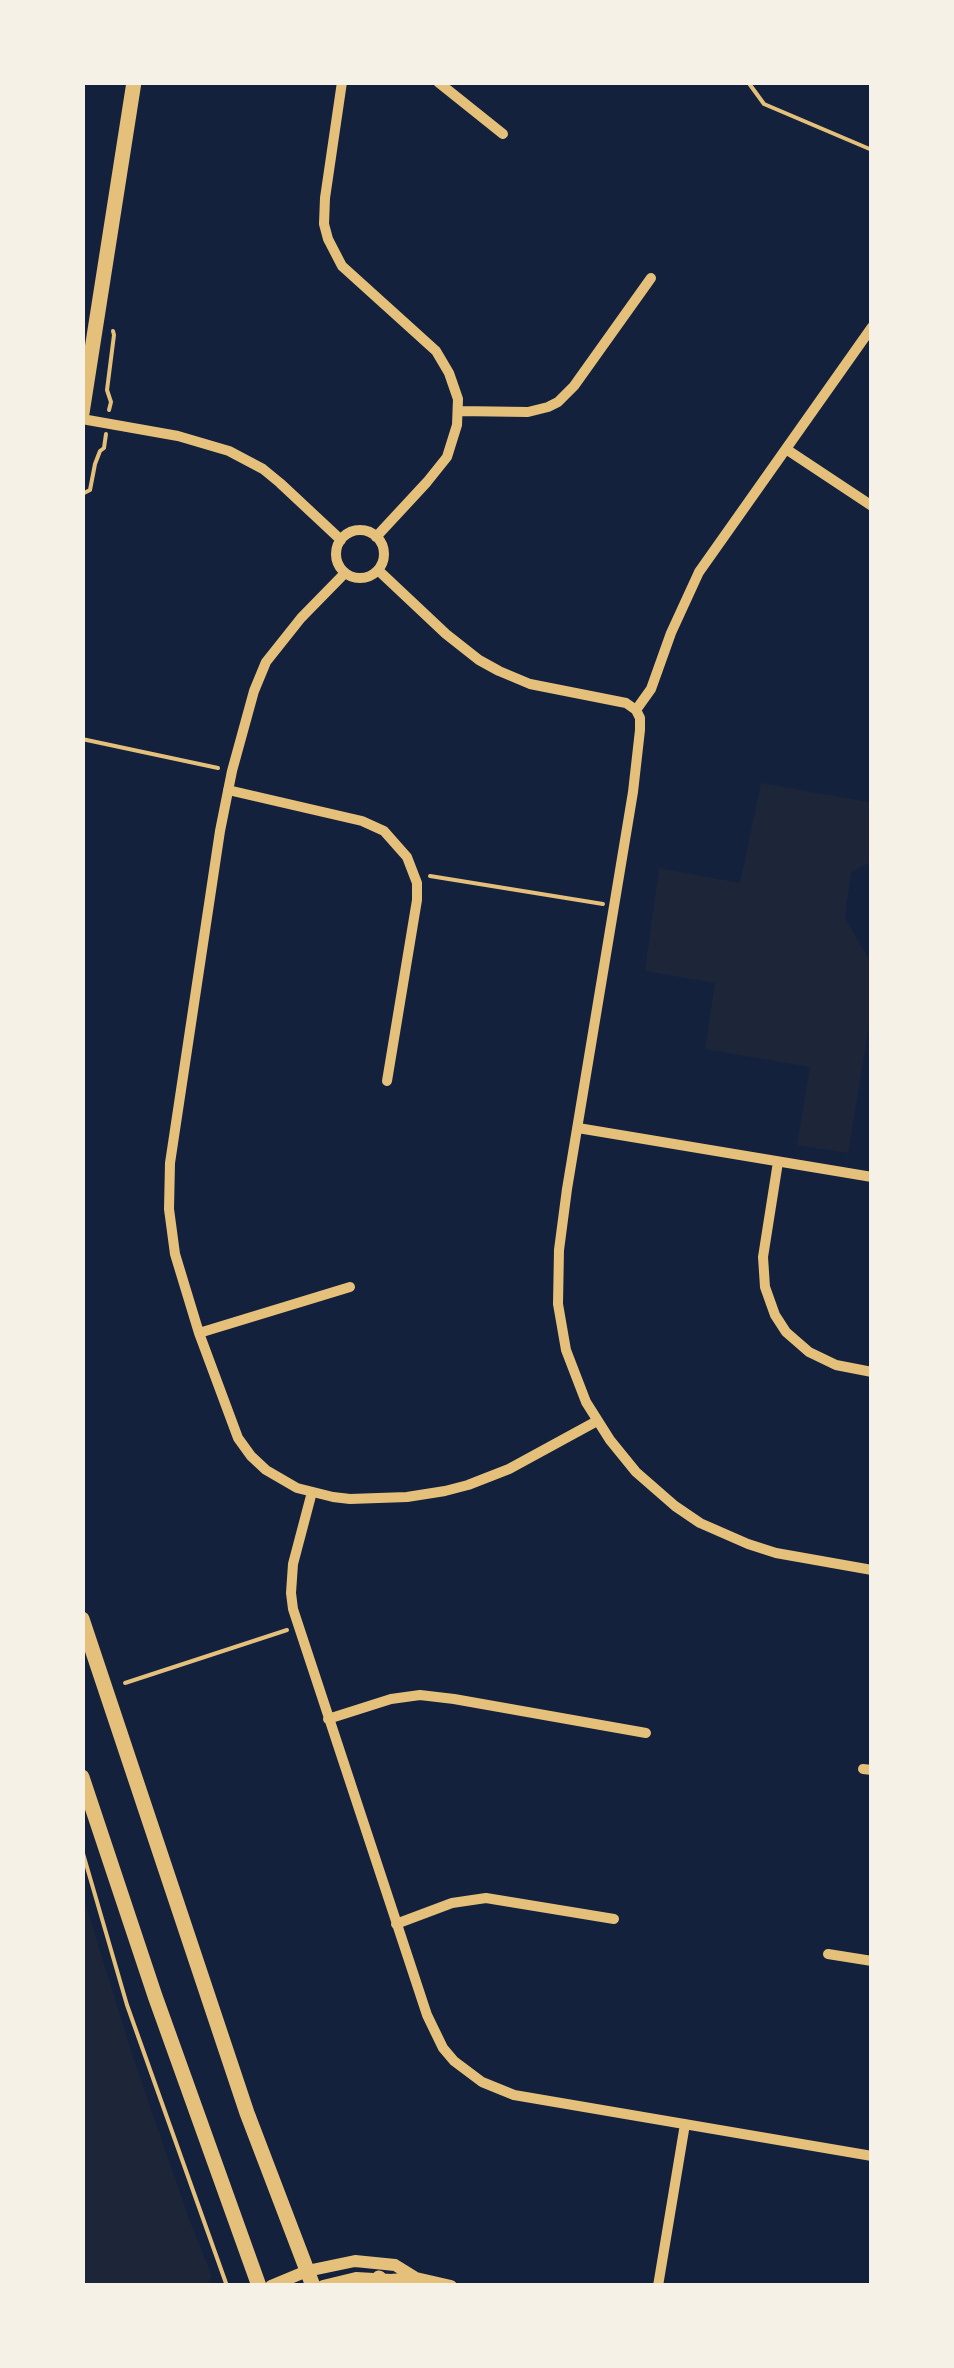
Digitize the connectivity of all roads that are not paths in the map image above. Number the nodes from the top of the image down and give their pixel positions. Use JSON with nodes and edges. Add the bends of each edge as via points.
{"nodes":[{"id":1,"x":134,"y":82,"type":"edge"},
{"id":2,"x":342,"y":82,"type":"edge"},
{"id":3,"x":438,"y":82,"type":"edge"},
{"id":4,"x":503,"y":134,"type":"dead end"},
{"id":5,"x":651,"y":278,"type":"dead end"},
{"id":6,"x":872,"y":327,"type":"edge"},
{"id":7,"x":458,"y":411,"type":"junction"},
{"id":8,"x":82,"y":416,"type":"edge"},
{"id":9,"x":786,"y":449,"type":"junction"},
{"id":10,"x":872,"y":506,"type":"edge"},
{"id":11,"x":376,"y":536,"type":"junction"},
{"id":12,"x":342,"y":540,"type":"junction"},
{"id":13,"x":378,"y":570,"type":"junction"},
{"id":14,"x":345,"y":573,"type":"junction"},
{"id":15,"x":636,"y":710,"type":"junction"},
{"id":16,"x":228,"y":790,"type":"junction"},
{"id":17,"x":387,"y":1081,"type":"dead end"},
{"id":18,"x":578,"y":1128,"type":"junction"},
{"id":19,"x":778,"y":1162,"type":"junction"},
{"id":20,"x":872,"y":1177,"type":"edge"},
{"id":21,"x":350,"y":1287,"type":"dead end"},
{"id":22,"x":199,"y":1333,"type":"junction"},
{"id":23,"x":872,"y":1372,"type":"edge"},
{"id":24,"x":597,"y":1421,"type":"junction"},
{"id":25,"x":312,"y":1492,"type":"junction"},
{"id":26,"x":872,"y":1570,"type":"edge"},
{"id":27,"x":82,"y":1619,"type":"edge"},
{"id":28,"x":328,"y":1719,"type":"junction"},
{"id":29,"x":646,"y":1733,"type":"dead end"},
{"id":30,"x":82,"y":1776,"type":"edge"},
{"id":31,"x":614,"y":1919,"type":"dead end"},
{"id":32,"x":396,"y":1924,"type":"junction"},
{"id":33,"x":828,"y":1954,"type":"dead end"},
{"id":34,"x":872,"y":1961,"type":"edge"},
{"id":35,"x":685,"y":2124,"type":"junction"},
{"id":36,"x":872,"y":2156,"type":"edge"},
{"id":37,"x":310,"y":2278,"type":"edge"},
{"id":38,"x":416,"y":2278,"type":"junction"},
{"id":39,"x":376,"y":2282,"type":"edge"},
{"id":40,"x":259,"y":2286,"type":"edge"},
{"id":41,"x":271,"y":2286,"type":"edge"},
{"id":42,"x":323,"y":2286,"type":"edge"},
{"id":43,"x":451,"y":2286,"type":"edge"},
{"id":44,"x":658,"y":2286,"type":"edge"}],
"edges":[{"from":1,"to":8,"type":"main road"},
{"from":2,"to":7,"type":"street","via":[[324,198],[328,239],[342,266],[436,351],[455,388]]},
{"from":3,"to":4,"type":"street"},
{"from":5,"to":7,"type":"street","via":[[558,402],[528,412]]},
{"from":6,"to":9,"type":"street"},
{"from":7,"to":11,"type":"street","via":[[447,457]]},
{"from":8,"to":12,"type":"street","via":[[229,451],[280,483]]},
{"from":9,"to":10,"type":"street"},
{"from":9,"to":15,"type":"street","via":[[699,572]]},
{"from":11,"to":12,"type":"street","via":[[354,531]]},
{"from":11,"to":13,"type":"street","via":[[384,549]]},
{"from":12,"to":14,"type":"street","via":[[336,554]]},
{"from":13,"to":14,"type":"street","via":[[358,578]]},
{"from":13,"to":15,"type":"street","via":[[455,642],[499,671]]},
{"from":14,"to":16,"type":"street","via":[[266,662]]},
{"from":15,"to":18,"type":"street","via":[[639,745]]},
{"from":16,"to":17,"type":"street","via":[[373,825],[400,847],[416,876],[416,915]]},
{"from":16,"to":22,"type":"street","via":[[168,1186],[175,1254]]},
{"from":18,"to":19,"type":"street"},
{"from":18,"to":24,"type":"street","via":[[558,1304],[566,1350]]},
{"from":19,"to":20,"type":"street"},
{"from":19,"to":23,"type":"street","via":[[762,1257],[775,1315],[809,1352]]},
{"from":21,"to":22,"type":"street"},
{"from":22,"to":25,"type":"street","via":[[238,1438],[266,1470]]},
{"from":24,"to":25,"type":"street","via":[[509,1469],[445,1491],[372,1499]]},
{"from":24,"to":26,"type":"street","via":[[636,1472],[700,1522],[776,1553]]},
{"from":25,"to":28,"type":"street","via":[[297,1546],[293,1609]]},
{"from":27,"to":37,"type":"main road","via":[[247,2113]]},
{"from":28,"to":29,"type":"street","via":[[420,1695]]},
{"from":28,"to":32,"type":"street"},
{"from":30,"to":40,"type":"main road"},
{"from":31,"to":32,"type":"street","via":[[486,1898]]},
{"from":32,"to":35,"type":"street","via":[[434,2032],[469,2073],[514,2096]]},
{"from":33,"to":34,"type":"street"},
{"from":35,"to":36,"type":"street"},
{"from":35,"to":44,"type":"street"},
{"from":37,"to":38,"type":"street","via":[[345,2261],[395,2265]]},
{"from":37,"to":41,"type":"street"},
{"from":38,"to":39,"type":"street"},
{"from":38,"to":43,"type":"street"},
{"from":39,"to":42,"type":"street","via":[[356,2278]]}]}
